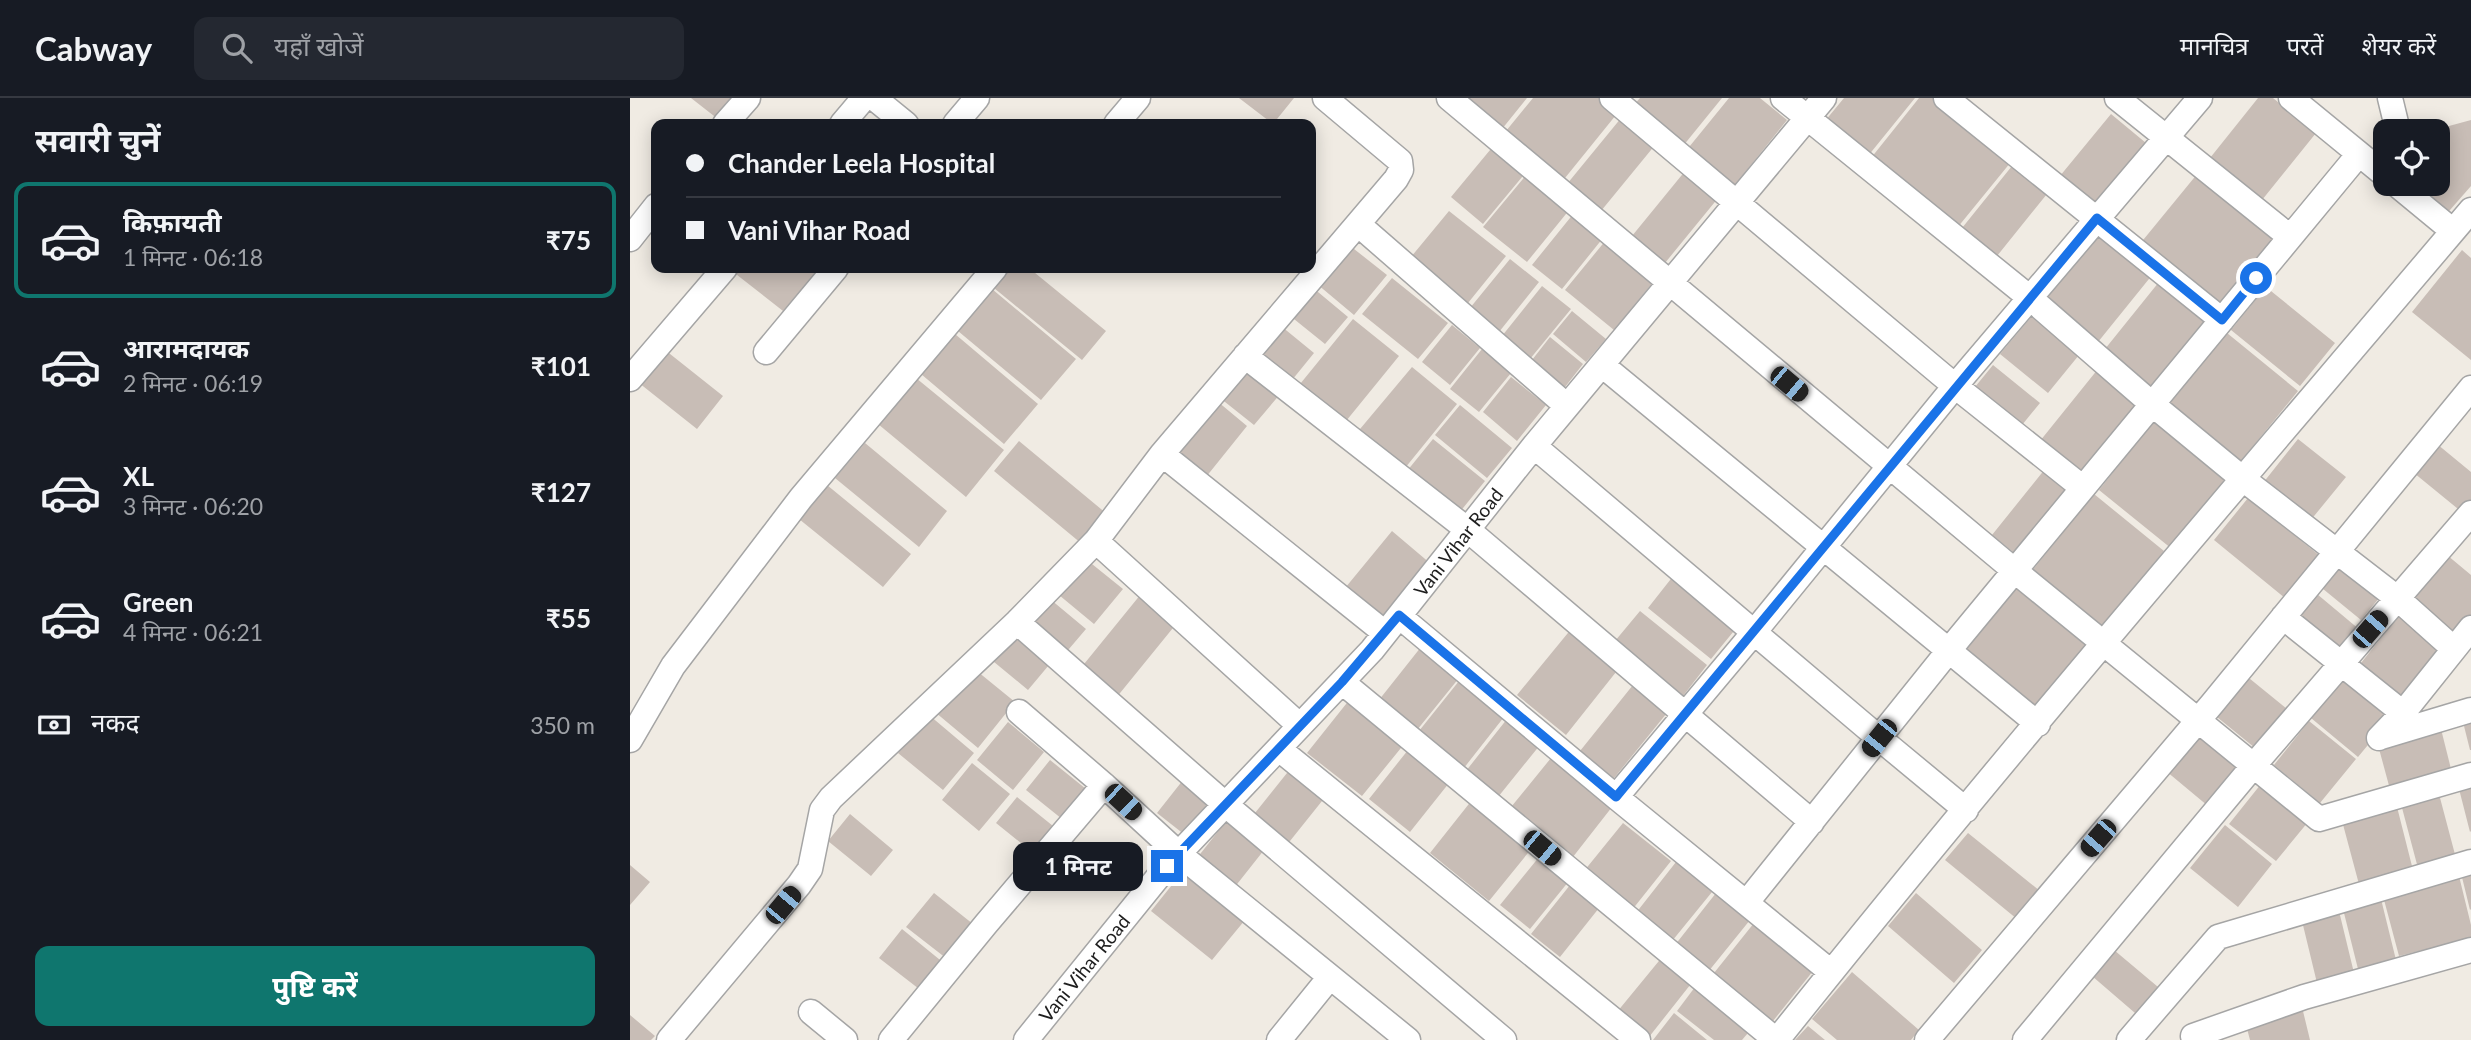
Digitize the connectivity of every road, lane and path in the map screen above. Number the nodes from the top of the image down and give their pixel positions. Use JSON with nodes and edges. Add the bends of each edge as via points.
{"nodes":[{"id":1,"x":748,"y":98,"type":"edge"},
{"id":2,"x":864,"y":98,"type":"edge"},
{"id":3,"x":874,"y":98,"type":"edge"},
{"id":4,"x":977,"y":98,"type":"edge"},
{"id":5,"x":1138,"y":98,"type":"edge"},
{"id":6,"x":1325,"y":98,"type":"edge"},
{"id":7,"x":1448,"y":98,"type":"edge"},
{"id":8,"x":1612,"y":98,"type":"edge"},
{"id":9,"x":1783,"y":98,"type":"edge"},
{"id":10,"x":1824,"y":98,"type":"edge"},
{"id":11,"x":1946,"y":98,"type":"edge"},
{"id":12,"x":2117,"y":98,"type":"edge"},
{"id":13,"x":2200,"y":98,"type":"edge"},
{"id":14,"x":2390,"y":98,"type":"edge"},
{"id":15,"x":2302,"y":103,"type":"edge"},
{"id":16,"x":729,"y":119,"type":"edge"},
{"id":17,"x":846,"y":119,"type":"edge"},
{"id":18,"x":900,"y":119,"type":"edge"},
{"id":19,"x":959,"y":119,"type":"edge"},
{"id":20,"x":1120,"y":119,"type":"edge"},
{"id":21,"x":1807,"y":119,"type":"junction"},
{"id":22,"x":2395,"y":119,"type":"edge"},
{"id":23,"x":2165,"y":138,"type":"junction"},
{"id":24,"x":2359,"y":154,"type":"junction"},
{"id":25,"x":2373,"y":165,"type":"edge"},
{"id":26,"x":2414,"y":196,"type":"edge"},
{"id":27,"x":1738,"y":202,"type":"junction"},
{"id":28,"x":2471,"y":210,"type":"edge"},
{"id":29,"x":651,"y":212,"type":"edge"},
{"id":30,"x":2097,"y":218,"type":"junction"},
{"id":31,"x":1359,"y":225,"type":"junction"},
{"id":32,"x":2453,"y":231,"type":"junction"},
{"id":33,"x":2290,"y":237,"type":"junction"},
{"id":34,"x":630,"y":239,"type":"edge"},
{"id":35,"x":721,"y":273,"type":"edge"},
{"id":36,"x":832,"y":273,"type":"edge"},
{"id":37,"x":991,"y":273,"type":"edge"},
{"id":38,"x":1669,"y":284,"type":"junction"},
{"id":39,"x":2030,"y":298,"type":"junction"},
{"id":40,"x":2222,"y":320,"type":"junction"},
{"id":41,"x":766,"y":352,"type":"dead end"},
{"id":42,"x":1245,"y":356,"type":"junction"},
{"id":43,"x":1602,"y":365,"type":"junction"},
{"id":44,"x":630,"y":379,"type":"edge"},
{"id":45,"x":1955,"y":386,"type":"junction"},
{"id":46,"x":2471,"y":388,"type":"edge"},
{"id":47,"x":2152,"y":404,"type":"junction"},
{"id":48,"x":1567,"y":406,"type":"junction"},
{"id":49,"x":1534,"y":446,"type":"junction"},
{"id":50,"x":1162,"y":454,"type":"junction"},
{"id":51,"x":1889,"y":467,"type":"junction"},
{"id":52,"x":2243,"y":479,"type":"junction"},
{"id":53,"x":2083,"y":488,"type":"junction"},
{"id":54,"x":2471,"y":513,"type":"edge"},
{"id":55,"x":1468,"y":530,"type":"junction"},
{"id":56,"x":1096,"y":541,"type":"junction"},
{"id":57,"x":1822,"y":548,"type":"junction"},
{"id":58,"x":2337,"y":550,"type":"junction"},
{"id":59,"x":2015,"y":571,"type":"junction"},
{"id":60,"x":2397,"y":598,"type":"junction"},
{"id":61,"x":2283,"y":617,"type":"junction"},
{"id":62,"x":1017,"y":622,"type":"junction"},
{"id":63,"x":1392,"y":624,"type":"junction"},
{"id":64,"x":2471,"y":628,"type":"edge"},
{"id":65,"x":1755,"y":631,"type":"junction"},
{"id":66,"x":2105,"y":644,"type":"junction"},
{"id":67,"x":2463,"y":646,"type":"edge"},
{"id":68,"x":1949,"y":651,"type":"junction"},
{"id":69,"x":2341,"y":663,"type":"junction"},
{"id":70,"x":1342,"y":682,"type":"junction"},
{"id":71,"x":2471,"y":710,"type":"edge"},
{"id":72,"x":1019,"y":712,"type":"dead end"},
{"id":73,"x":2403,"y":713,"type":"junction"},
{"id":74,"x":1685,"y":714,"type":"junction"},
{"id":75,"x":2198,"y":721,"type":"junction"},
{"id":76,"x":2038,"y":724,"type":"junction"},
{"id":77,"x":1300,"y":726,"type":"junction"},
{"id":78,"x":1879,"y":738,"type":"junction"},
{"id":79,"x":630,"y":740,"type":"edge"},
{"id":80,"x":1279,"y":749,"type":"junction"},
{"id":81,"x":2254,"y":765,"type":"junction"},
{"id":82,"x":2471,"y":775,"type":"edge"},
{"id":83,"x":1104,"y":785,"type":"junction"},
{"id":84,"x":1616,"y":797,"type":"junction"},
{"id":85,"x":1226,"y":805,"type":"junction"},
{"id":86,"x":1966,"y":810,"type":"junction"},
{"id":87,"x":1812,"y":822,"type":"junction"},
{"id":88,"x":1179,"y":854,"type":"junction"},
{"id":89,"x":2471,"y":862,"type":"edge"},
{"id":90,"x":1747,"y":902,"type":"junction"},
{"id":91,"x":2471,"y":950,"type":"edge"},
{"id":92,"x":1831,"y":972,"type":"junction"},
{"id":93,"x":1330,"y":977,"type":"junction"},
{"id":94,"x":811,"y":1012,"type":"dead end"},
{"id":95,"x":2193,"y":1036,"type":"dead end"},
{"id":96,"x":669,"y":1040,"type":"edge"},
{"id":97,"x":845,"y":1040,"type":"edge"},
{"id":98,"x":891,"y":1040,"type":"edge"},
{"id":99,"x":1026,"y":1040,"type":"edge"},
{"id":100,"x":1279,"y":1040,"type":"edge"},
{"id":101,"x":1408,"y":1040,"type":"edge"},
{"id":102,"x":1504,"y":1040,"type":"edge"},
{"id":103,"x":1638,"y":1040,"type":"edge"},
{"id":104,"x":1776,"y":1040,"type":"edge"},
{"id":105,"x":1927,"y":1040,"type":"edge"},
{"id":106,"x":2025,"y":1040,"type":"edge"},
{"id":107,"x":2129,"y":1040,"type":"edge"}],
"edges":[{"from":1,"to":16,"type":"street"},
{"from":2,"to":17,"type":"street"},
{"from":3,"to":18,"type":"street"},
{"from":4,"to":19,"type":"street"},
{"from":5,"to":20,"type":"street"},
{"from":6,"to":31,"type":"street","via":[[1400,161],[1396,179]]},
{"from":7,"to":38,"type":"street"},
{"from":8,"to":27,"type":"street"},
{"from":9,"to":21,"type":"street"},
{"from":10,"to":21,"type":"street","name":"Vani Vihar Road"},
{"from":11,"to":30,"type":"street"},
{"from":12,"to":23,"type":"street"},
{"from":13,"to":23,"type":"street"},
{"from":14,"to":22,"type":"street"},
{"from":15,"to":24,"type":"street"},
{"from":21,"to":27,"type":"street","name":"Vani Vihar Road"},
{"from":21,"to":39,"type":"street"},
{"from":23,"to":30,"type":"street"},
{"from":23,"to":33,"type":"street"},
{"from":24,"to":25,"type":"street"},
{"from":24,"to":33,"type":"street"},
{"from":26,"to":32,"type":"street"},
{"from":27,"to":38,"type":"street","name":"Vani Vihar Road"},
{"from":27,"to":45,"type":"street"},
{"from":28,"to":32,"type":"street"},
{"from":29,"to":34,"type":"street"},
{"from":30,"to":39,"type":"street"},
{"from":30,"to":40,"type":"street"},
{"from":31,"to":42,"type":"street"},
{"from":31,"to":48,"type":"street"},
{"from":32,"to":52,"type":"street"},
{"from":33,"to":40,"type":"street"},
{"from":35,"to":44,"type":"street"},
{"from":36,"to":41,"type":"street"},
{"from":37,"to":79,"type":"street","via":[[801,498],[673,666]]},
{"from":38,"to":43,"type":"street","name":"Vani Vihar Road"},
{"from":38,"to":51,"type":"street"},
{"from":39,"to":45,"type":"street"},
{"from":39,"to":47,"type":"street"},
{"from":40,"to":47,"type":"street"},
{"from":42,"to":50,"type":"street"},
{"from":42,"to":55,"type":"street"},
{"from":43,"to":48,"type":"street","name":"Vani Vihar Road"},
{"from":43,"to":57,"type":"street"},
{"from":45,"to":51,"type":"street"},
{"from":45,"to":53,"type":"street"},
{"from":46,"to":58,"type":"street"},
{"from":47,"to":52,"type":"street"},
{"from":47,"to":53,"type":"street"},
{"from":48,"to":49,"type":"street","name":"Vani Vihar Road"},
{"from":49,"to":55,"type":"street","name":"Vani Vihar Road"},
{"from":49,"to":65,"type":"street"},
{"from":50,"to":56,"type":"street"},
{"from":50,"to":63,"type":"street"},
{"from":51,"to":57,"type":"street"},
{"from":51,"to":59,"type":"street"},
{"from":52,"to":58,"type":"street"},
{"from":52,"to":66,"type":"street"},
{"from":53,"to":59,"type":"street"},
{"from":54,"to":60,"type":"street"},
{"from":55,"to":63,"type":"street","name":"Vani Vihar Road"},
{"from":55,"to":74,"type":"street"},
{"from":56,"to":62,"type":"street"},
{"from":56,"to":77,"type":"street"},
{"from":57,"to":65,"type":"street"},
{"from":57,"to":68,"type":"street"},
{"from":58,"to":60,"type":"street"},
{"from":58,"to":61,"type":"street"},
{"from":59,"to":66,"type":"street"},
{"from":59,"to":68,"type":"street"},
{"from":60,"to":67,"type":"street"},
{"from":60,"to":69,"type":"street"},
{"from":61,"to":69,"type":"street"},
{"from":61,"to":75,"type":"street"},
{"from":62,"to":85,"type":"street"},
{"from":62,"to":96,"type":"street","via":[[831,798],[822,810],[810,869]]},
{"from":63,"to":70,"type":"street","name":"Vani Vihar Road"},
{"from":63,"to":84,"type":"street"},
{"from":64,"to":67,"type":"street"},
{"from":65,"to":74,"type":"street"},
{"from":65,"to":78,"type":"street"},
{"from":66,"to":75,"type":"street"},
{"from":66,"to":76,"type":"street"},
{"from":67,"to":73,"type":"street"},
{"from":68,"to":76,"type":"street"},
{"from":68,"to":78,"type":"street"},
{"from":69,"to":73,"type":"street"},
{"from":69,"to":81,"type":"street"},
{"from":70,"to":77,"type":"street","name":"Vani Vihar Road"},
{"from":70,"to":104,"type":"street"},
{"from":71,"to":73,"type":"street","via":[[2379,738]]},
{"from":72,"to":83,"type":"street"},
{"from":74,"to":84,"type":"street"},
{"from":74,"to":87,"type":"street"},
{"from":75,"to":81,"type":"street"},
{"from":75,"to":105,"type":"street"},
{"from":76,"to":86,"type":"street"},
{"from":77,"to":80,"type":"street","name":"Vani Vihar Road"},
{"from":78,"to":86,"type":"street"},
{"from":78,"to":87,"type":"street"},
{"from":80,"to":85,"type":"street","name":"Vani Vihar Road"},
{"from":80,"to":103,"type":"street"},
{"from":81,"to":82,"type":"street","via":[[2319,819]]},
{"from":81,"to":106,"type":"street"},
{"from":83,"to":88,"type":"street"},
{"from":83,"to":98,"type":"street"},
{"from":84,"to":90,"type":"street"},
{"from":85,"to":88,"type":"street","name":"Vani Vihar Road"},
{"from":85,"to":102,"type":"street"},
{"from":86,"to":92,"type":"street"},
{"from":87,"to":90,"type":"street"},
{"from":88,"to":93,"type":"street"},
{"from":88,"to":99,"type":"street","name":"Vani Vihar Road"},
{"from":89,"to":107,"type":"street","via":[[2218,937]]},
{"from":90,"to":92,"type":"street"},
{"from":91,"to":95,"type":"street"},
{"from":92,"to":104,"type":"street"},
{"from":93,"to":100,"type":"street"},
{"from":93,"to":101,"type":"street"},
{"from":94,"to":97,"type":"street"}]}
